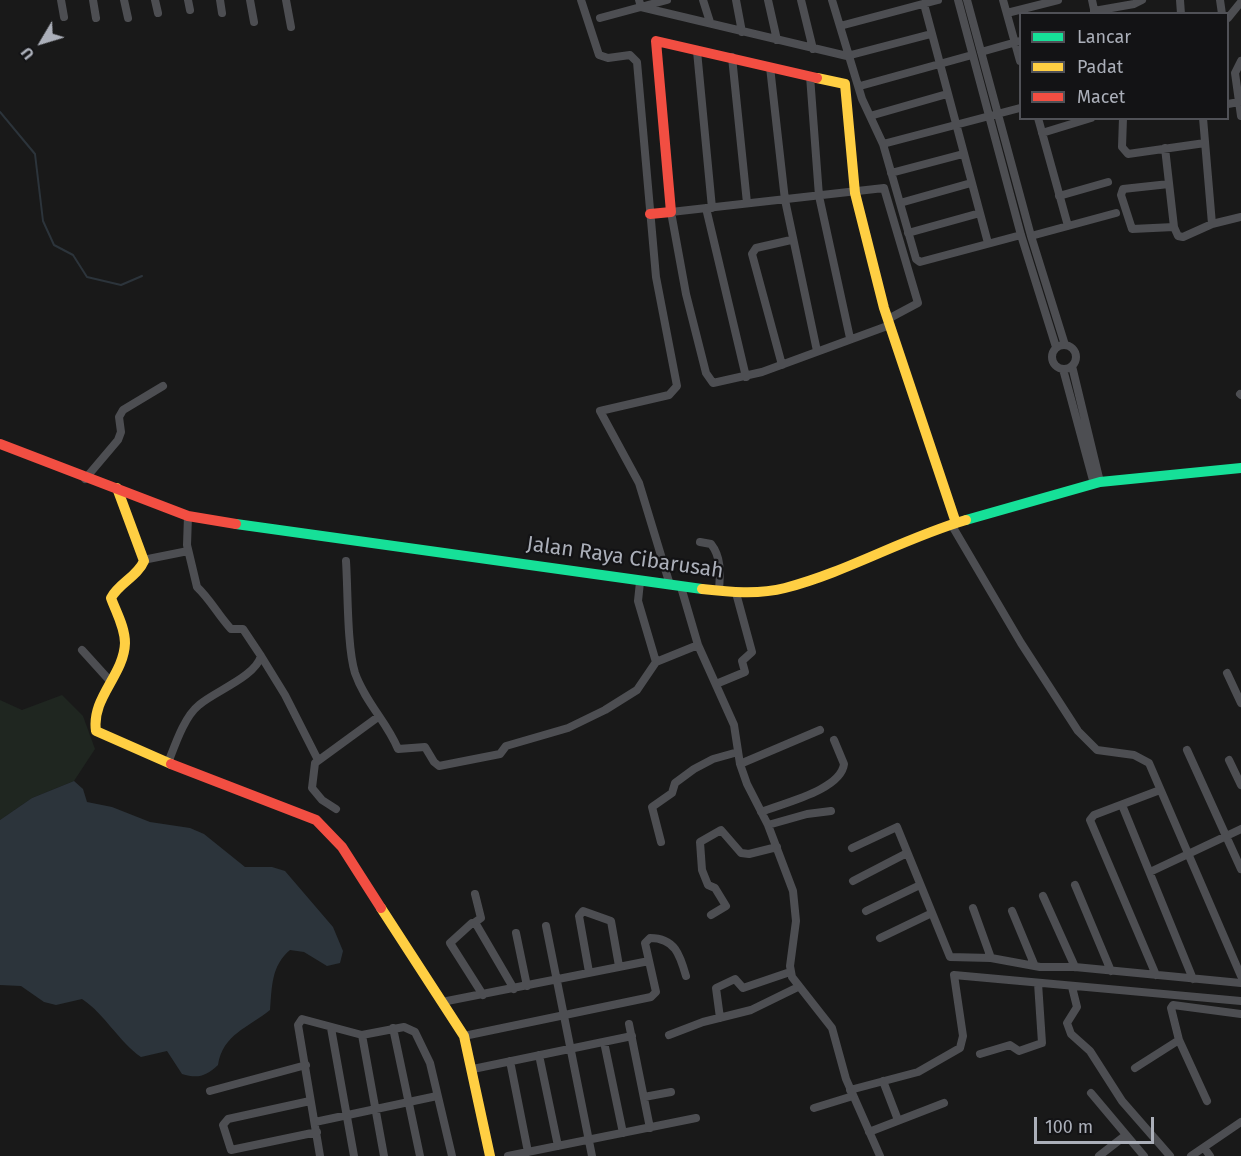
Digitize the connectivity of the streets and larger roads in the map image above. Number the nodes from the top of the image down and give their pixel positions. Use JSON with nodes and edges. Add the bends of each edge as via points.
{"nodes":[{"id":1,"x":61,"y":0,"type":"edge"},
{"id":2,"x":93,"y":0,"type":"edge"},
{"id":3,"x":124,"y":0,"type":"edge"},
{"id":4,"x":155,"y":0,"type":"edge"},
{"id":5,"x":188,"y":0,"type":"edge"},
{"id":6,"x":220,"y":0,"type":"edge"},
{"id":7,"x":250,"y":0,"type":"edge"},
{"id":8,"x":286,"y":0,"type":"edge"},
{"id":9,"x":581,"y":0,"type":"edge"},
{"id":10,"x":667,"y":0,"type":"edge"},
{"id":11,"x":702,"y":0,"type":"edge"},
{"id":12,"x":736,"y":0,"type":"edge"},
{"id":13,"x":768,"y":0,"type":"edge"},
{"id":14,"x":801,"y":0,"type":"edge"},
{"id":15,"x":832,"y":0,"type":"edge"},
{"id":16,"x":938,"y":0,"type":"edge"},
{"id":17,"x":958,"y":0,"type":"edge"},
{"id":18,"x":967,"y":0,"type":"edge"},
{"id":19,"x":1003,"y":0,"type":"edge"},
{"id":20,"x":1058,"y":0,"type":"edge"},
{"id":21,"x":1092,"y":0,"type":"edge"},
{"id":22,"x":1142,"y":0,"type":"edge"},
{"id":23,"x":1241,"y":2,"type":"edge"},
{"id":24,"x":640,"y":4,"type":"edge"},
{"id":25,"x":924,"y":4,"type":"junction"},
{"id":26,"x":190,"y":10,"type":"dead end"},
{"id":27,"x":1094,"y":12,"type":"edge"},
{"id":28,"x":158,"y":13,"type":"dead end"},
{"id":29,"x":222,"y":13,"type":"dead end"},
{"id":30,"x":1007,"y":14,"type":"junction"},
{"id":31,"x":1229,"y":16,"type":"edge"},
{"id":32,"x":64,"y":17,"type":"dead end"},
{"id":33,"x":96,"y":18,"type":"dead end"},
{"id":34,"x":128,"y":18,"type":"dead end"},
{"id":35,"x":600,"y":18,"type":"dead end"},
{"id":36,"x":254,"y":22,"type":"dead end"},
{"id":37,"x":710,"y":22,"type":"junction"},
{"id":38,"x":840,"y":26,"type":"junction"},
{"id":39,"x":291,"y":27,"type":"dead end"},
{"id":40,"x":742,"y":32,"type":"junction"},
{"id":41,"x":931,"y":33,"type":"junction"},
{"id":42,"x":777,"y":40,"type":"junction"},
{"id":43,"x":1018,"y":42,"type":"edge"},
{"id":44,"x":813,"y":48,"type":"junction"},
{"id":45,"x":697,"y":51,"type":"junction"},
{"id":46,"x":981,"y":52,"type":"junction"},
{"id":47,"x":972,"y":55,"type":"junction"},
{"id":48,"x":847,"y":56,"type":"junction"},
{"id":49,"x":732,"y":57,"type":"junction"},
{"id":50,"x":1241,"y":61,"type":"edge"},
{"id":51,"x":940,"y":64,"type":"junction"},
{"id":52,"x":770,"y":67,"type":"junction"},
{"id":53,"x":810,"y":75,"type":"junction"},
{"id":54,"x":860,"y":86,"type":"junction"},
{"id":55,"x":947,"y":94,"type":"junction"},
{"id":56,"x":1239,"y":102,"type":"junction"},
{"id":57,"x":1229,"y":104,"type":"edge"},
{"id":58,"x":1019,"y":108,"type":"edge"},
{"id":59,"x":998,"y":115,"type":"junction"},
{"id":60,"x":870,"y":116,"type":"junction"},
{"id":61,"x":1241,"y":116,"type":"edge"},
{"id":62,"x":989,"y":117,"type":"junction"},
{"id":63,"x":1039,"y":120,"type":"edge"},
{"id":64,"x":1084,"y":120,"type":"edge"},
{"id":65,"x":1123,"y":120,"type":"edge"},
{"id":66,"x":1203,"y":120,"type":"edge"},
{"id":67,"x":956,"y":125,"type":"junction"},
{"id":68,"x":1042,"y":133,"type":"junction"},
{"id":69,"x":1205,"y":143,"type":"junction"},
{"id":70,"x":883,"y":144,"type":"junction"},
{"id":71,"x":1165,"y":148,"type":"junction"},
{"id":72,"x":963,"y":154,"type":"junction"},
{"id":73,"x":891,"y":173,"type":"junction"},
{"id":74,"x":1108,"y":182,"type":"dead end"},
{"id":75,"x":971,"y":183,"type":"junction"},
{"id":76,"x":1169,"y":184,"type":"junction"},
{"id":77,"x":855,"y":193,"type":"junction"},
{"id":78,"x":1059,"y":195,"type":"junction"},
{"id":79,"x":819,"y":196,"type":"junction"},
{"id":80,"x":785,"y":200,"type":"junction"},
{"id":81,"x":747,"y":203,"type":"junction"},
{"id":82,"x":900,"y":203,"type":"junction"},
{"id":83,"x":709,"y":208,"type":"junction"},
{"id":84,"x":671,"y":212,"type":"junction"},
{"id":85,"x":980,"y":213,"type":"junction"},
{"id":86,"x":1116,"y":213,"type":"dead end"},
{"id":87,"x":650,"y":214,"type":"junction"},
{"id":88,"x":1241,"y":217,"type":"edge"},
{"id":89,"x":1212,"y":224,"type":"junction"},
{"id":90,"x":1068,"y":226,"type":"junction"},
{"id":91,"x":1174,"y":227,"type":"junction"},
{"id":92,"x":908,"y":232,"type":"junction"},
{"id":93,"x":1021,"y":235,"type":"junction"},
{"id":94,"x":1031,"y":236,"type":"junction"},
{"id":95,"x":791,"y":240,"type":"junction"},
{"id":96,"x":988,"y":243,"type":"junction"},
{"id":97,"x":889,"y":322,"type":"junction"},
{"id":98,"x":850,"y":338,"type":"junction"},
{"id":99,"x":1065,"y":345,"type":"junction"},
{"id":100,"x":1056,"y":347,"type":"junction"},
{"id":101,"x":817,"y":351,"type":"junction"},
{"id":102,"x":782,"y":365,"type":"junction"},
{"id":103,"x":1072,"y":366,"type":"junction"},
{"id":104,"x":1063,"y":369,"type":"junction"},
{"id":105,"x":746,"y":377,"type":"junction"},
{"id":106,"x":163,"y":386,"type":"dead end"},
{"id":107,"x":0,"y":444,"type":"edge"},
{"id":108,"x":1241,"y":468,"type":"edge"},
{"id":109,"x":85,"y":478,"type":"junction"},
{"id":110,"x":1097,"y":483,"type":"junction"},
{"id":111,"x":117,"y":488,"type":"junction"},
{"id":112,"x":188,"y":516,"type":"junction"},
{"id":113,"x":953,"y":524,"type":"junction"},
{"id":114,"x":700,"y":542,"type":"dead end"},
{"id":115,"x":188,"y":551,"type":"junction"},
{"id":116,"x":143,"y":560,"type":"junction"},
{"id":117,"x":346,"y":561,"type":"dead end"},
{"id":118,"x":640,"y":582,"type":"junction"},
{"id":119,"x":676,"y":586,"type":"junction"},
{"id":120,"x":719,"y":591,"type":"junction"},
{"id":121,"x":736,"y":593,"type":"junction"},
{"id":122,"x":698,"y":645,"type":"junction"},
{"id":123,"x":82,"y":650,"type":"dead end"},
{"id":124,"x":261,"y":656,"type":"junction"},
{"id":125,"x":656,"y":662,"type":"junction"},
{"id":126,"x":1227,"y":673,"type":"dead end"},
{"id":127,"x":111,"y":682,"type":"junction"},
{"id":128,"x":716,"y":684,"type":"junction"},
{"id":129,"x":1241,"y":703,"type":"edge"},
{"id":130,"x":378,"y":717,"type":"junction"},
{"id":131,"x":820,"y":730,"type":"dead end"},
{"id":132,"x":834,"y":740,"type":"dead end"},
{"id":133,"x":1187,"y":750,"type":"dead end"},
{"id":134,"x":738,"y":752,"type":"junction"},
{"id":135,"x":318,"y":760,"type":"junction"},
{"id":136,"x":1229,"y":760,"type":"dead end"},
{"id":137,"x":168,"y":763,"type":"junction"},
{"id":138,"x":740,"y":764,"type":"junction"},
{"id":139,"x":1241,"y":785,"type":"edge"},
{"id":140,"x":1160,"y":790,"type":"junction"},
{"id":141,"x":1122,"y":805,"type":"junction"},
{"id":142,"x":336,"y":809,"type":"dead end"},
{"id":143,"x":831,"y":811,"type":"dead end"},
{"id":144,"x":761,"y":812,"type":"junction"},
{"id":145,"x":768,"y":825,"type":"junction"},
{"id":146,"x":1241,"y":829,"type":"edge"},
{"id":147,"x":1226,"y":836,"type":"junction"},
{"id":148,"x":661,"y":842,"type":"dead end"},
{"id":149,"x":777,"y":847,"type":"junction"},
{"id":150,"x":852,"y":848,"type":"dead end"},
{"id":151,"x":907,"y":853,"type":"junction"},
{"id":152,"x":1188,"y":853,"type":"junction"},
{"id":153,"x":1241,"y":869,"type":"edge"},
{"id":154,"x":1150,"y":872,"type":"junction"},
{"id":155,"x":853,"y":880,"type":"dead end"},
{"id":156,"x":920,"y":885,"type":"junction"},
{"id":157,"x":1075,"y":885,"type":"dead end"},
{"id":158,"x":475,"y":894,"type":"dead end"},
{"id":159,"x":1043,"y":896,"type":"dead end"},
{"id":160,"x":972,"y":908,"type":"dead end"},
{"id":161,"x":866,"y":911,"type":"dead end"},
{"id":162,"x":1012,"y":911,"type":"dead end"},
{"id":163,"x":932,"y":914,"type":"junction"},
{"id":164,"x":711,"y":915,"type":"dead end"},
{"id":165,"x":474,"y":922,"type":"junction"},
{"id":166,"x":546,"y":926,"type":"dead end"},
{"id":167,"x":516,"y":933,"type":"dead end"},
{"id":168,"x":880,"y":938,"type":"dead end"},
{"id":169,"x":992,"y":958,"type":"junction"},
{"id":170,"x":649,"y":961,"type":"junction"},
{"id":171,"x":1034,"y":964,"type":"junction"},
{"id":172,"x":619,"y":966,"type":"junction"},
{"id":173,"x":1075,"y":967,"type":"junction"},
{"id":174,"x":1111,"y":971,"type":"junction"},
{"id":175,"x":589,"y":972,"type":"junction"},
{"id":176,"x":790,"y":972,"type":"junction"},
{"id":177,"x":1156,"y":975,"type":"junction"},
{"id":178,"x":686,"y":976,"type":"dead end"},
{"id":179,"x":1241,"y":976,"type":"edge"},
{"id":180,"x":1193,"y":979,"type":"junction"},
{"id":181,"x":557,"y":980,"type":"junction"},
{"id":182,"x":1038,"y":983,"type":"junction"},
{"id":183,"x":1241,"y":983,"type":"edge"},
{"id":184,"x":527,"y":986,"type":"junction"},
{"id":185,"x":798,"y":987,"type":"junction"},
{"id":186,"x":1072,"y":987,"type":"junction"},
{"id":187,"x":514,"y":989,"type":"junction"},
{"id":188,"x":483,"y":995,"type":"junction"},
{"id":189,"x":1241,"y":1001,"type":"edge"},
{"id":190,"x":442,"y":1002,"type":"junction"},
{"id":191,"x":564,"y":1014,"type":"junction"},
{"id":192,"x":1241,"y":1014,"type":"edge"},
{"id":193,"x":720,"y":1018,"type":"junction"},
{"id":194,"x":629,"y":1024,"type":"dead end"},
{"id":195,"x":331,"y":1028,"type":"junction"},
{"id":196,"x":393,"y":1028,"type":"junction"},
{"id":197,"x":362,"y":1035,"type":"junction"},
{"id":198,"x":669,"y":1035,"type":"dead end"},
{"id":199,"x":464,"y":1036,"type":"junction"},
{"id":200,"x":632,"y":1036,"type":"junction"},
{"id":201,"x":1179,"y":1040,"type":"junction"},
{"id":202,"x":604,"y":1042,"type":"junction"},
{"id":203,"x":572,"y":1048,"type":"junction"},
{"id":204,"x":980,"y":1054,"type":"dead end"},
{"id":205,"x":539,"y":1055,"type":"junction"},
{"id":206,"x":510,"y":1061,"type":"junction"},
{"id":207,"x":306,"y":1065,"type":"junction"},
{"id":208,"x":1135,"y":1068,"type":"dead end"},
{"id":209,"x":473,"y":1069,"type":"junction"},
{"id":210,"x":883,"y":1081,"type":"junction"},
{"id":211,"x":210,"y":1091,"type":"dead end"},
{"id":212,"x":671,"y":1092,"type":"dead end"},
{"id":213,"x":852,"y":1093,"type":"junction"},
{"id":214,"x":1091,"y":1093,"type":"dead end"},
{"id":215,"x":437,"y":1096,"type":"junction"},
{"id":216,"x":644,"y":1097,"type":"junction"},
{"id":217,"x":310,"y":1101,"type":"junction"},
{"id":218,"x":1207,"y":1101,"type":"dead end"},
{"id":219,"x":408,"y":1102,"type":"junction"},
{"id":220,"x":944,"y":1103,"type":"dead end"},
{"id":221,"x":375,"y":1108,"type":"junction"},
{"id":222,"x":814,"y":1108,"type":"dead end"},
{"id":223,"x":346,"y":1116,"type":"junction"},
{"id":224,"x":696,"y":1118,"type":"dead end"},
{"id":225,"x":898,"y":1120,"type":"junction"},
{"id":226,"x":315,"y":1122,"type":"junction"},
{"id":227,"x":1241,"y":1122,"type":"edge"},
{"id":228,"x":650,"y":1128,"type":"junction"},
{"id":229,"x":317,"y":1132,"type":"junction"},
{"id":230,"x":869,"y":1132,"type":"junction"},
{"id":231,"x":623,"y":1133,"type":"junction"},
{"id":232,"x":1126,"y":1135,"type":"junction"},
{"id":233,"x":589,"y":1140,"type":"junction"},
{"id":234,"x":558,"y":1146,"type":"junction"},
{"id":235,"x":1205,"y":1149,"type":"junction"},
{"id":236,"x":528,"y":1152,"type":"junction"},
{"id":237,"x":320,"y":1156,"type":"edge"},
{"id":238,"x":354,"y":1156,"type":"edge"},
{"id":239,"x":384,"y":1156,"type":"edge"},
{"id":240,"x":420,"y":1156,"type":"edge"},
{"id":241,"x":452,"y":1156,"type":"edge"},
{"id":242,"x":490,"y":1156,"type":"edge"},
{"id":243,"x":508,"y":1156,"type":"edge"},
{"id":244,"x":592,"y":1156,"type":"edge"},
{"id":245,"x":880,"y":1156,"type":"edge"},
{"id":246,"x":1099,"y":1156,"type":"edge"},
{"id":247,"x":1144,"y":1156,"type":"edge"},
{"id":248,"x":1170,"y":1156,"type":"edge"},
{"id":249,"x":1191,"y":1156,"type":"edge"},
{"id":250,"x":1210,"y":1156,"type":"edge"}],
"edges":[{"from":1,"to":32,"type":"street"},
{"from":2,"to":33,"type":"street"},
{"from":3,"to":34,"type":"street"},
{"from":4,"to":28,"type":"street"},
{"from":5,"to":26,"type":"street"},
{"from":6,"to":29,"type":"street"},
{"from":7,"to":36,"type":"street"},
{"from":8,"to":39,"type":"street"},
{"from":9,"to":87,"type":"street","via":[[599,55],[630,55],[637,62]]},
{"from":10,"to":24,"type":"street"},
{"from":11,"to":37,"type":"street"},
{"from":12,"to":40,"type":"street"},
{"from":13,"to":42,"type":"street"},
{"from":14,"to":44,"type":"street"},
{"from":15,"to":38,"type":"street"},
{"from":16,"to":25,"type":"street"},
{"from":17,"to":47,"type":"street"},
{"from":18,"to":46,"type":"street"},
{"from":19,"to":30,"type":"street"},
{"from":20,"to":30,"type":"street"},
{"from":21,"to":27,"type":"street"},
{"from":22,"to":27,"type":"street"},
{"from":23,"to":31,"type":"street"},
{"from":24,"to":35,"type":"street"},
{"from":24,"to":37,"type":"street"},
{"from":25,"to":38,"type":"street"},
{"from":25,"to":41,"type":"street"},
{"from":30,"to":43,"type":"street"},
{"from":37,"to":40,"type":"street"},
{"from":38,"to":48,"type":"street"},
{"from":40,"to":42,"type":"street"},
{"from":41,"to":48,"type":"street"},
{"from":41,"to":51,"type":"street"},
{"from":42,"to":44,"type":"street"},
{"from":43,"to":46,"type":"street"},
{"from":44,"to":48,"type":"street"},
{"from":45,"to":49,"type":"street"},
{"from":45,"to":83,"type":"street"},
{"from":45,"to":84,"type":"street","via":[[656,41]]},
{"from":46,"to":59,"type":"street"},
{"from":47,"to":51,"type":"street"},
{"from":47,"to":62,"type":"street"},
{"from":48,"to":54,"type":"street"},
{"from":49,"to":52,"type":"street"},
{"from":49,"to":81,"type":"street"},
{"from":50,"to":56,"type":"street","via":[[1235,73]]},
{"from":51,"to":54,"type":"street"},
{"from":51,"to":55,"type":"street"},
{"from":52,"to":53,"type":"street"},
{"from":52,"to":80,"type":"street"},
{"from":53,"to":77,"type":"street","via":[[844,84]]},
{"from":53,"to":79,"type":"street"},
{"from":54,"to":60,"type":"street"},
{"from":55,"to":60,"type":"street"},
{"from":55,"to":67,"type":"street"},
{"from":56,"to":57,"type":"street"},
{"from":56,"to":61,"type":"street"},
{"from":58,"to":59,"type":"street"},
{"from":59,"to":62,"type":"street"},
{"from":59,"to":94,"type":"street"},
{"from":60,"to":70,"type":"street"},
{"from":62,"to":67,"type":"street"},
{"from":62,"to":93,"type":"street"},
{"from":63,"to":68,"type":"street"},
{"from":64,"to":68,"type":"street"},
{"from":65,"to":71,"type":"street","via":[[1124,152]]},
{"from":66,"to":69,"type":"street"},
{"from":67,"to":70,"type":"street"},
{"from":67,"to":72,"type":"street"},
{"from":68,"to":78,"type":"street"},
{"from":69,"to":71,"type":"street"},
{"from":69,"to":89,"type":"street"},
{"from":70,"to":73,"type":"street"},
{"from":71,"to":76,"type":"street"},
{"from":72,"to":73,"type":"street"},
{"from":72,"to":75,"type":"street"},
{"from":73,"to":82,"type":"street"},
{"from":74,"to":78,"type":"street"},
{"from":75,"to":82,"type":"street"},
{"from":75,"to":85,"type":"street"},
{"from":76,"to":91,"type":"street"},
{"from":76,"to":91,"type":"street","via":[[1123,189],[1122,195],[1132,229]]},
{"from":77,"to":79,"type":"street"},
{"from":77,"to":97,"type":"street"},
{"from":77,"to":97,"type":"street","via":[[887,190],[918,303]]},
{"from":78,"to":90,"type":"street"},
{"from":79,"to":80,"type":"street"},
{"from":79,"to":98,"type":"street"},
{"from":80,"to":81,"type":"street"},
{"from":80,"to":95,"type":"street"},
{"from":81,"to":83,"type":"street"},
{"from":82,"to":92,"type":"street"},
{"from":83,"to":84,"type":"street"},
{"from":83,"to":105,"type":"street"},
{"from":84,"to":87,"type":"street"},
{"from":84,"to":105,"type":"street","via":[[706,373],[713,383]]},
{"from":85,"to":92,"type":"street"},
{"from":85,"to":96,"type":"street"},
{"from":86,"to":90,"type":"street"},
{"from":87,"to":119,"type":"street","via":[[656,277],[677,386],[669,396],[600,411],[639,483]]},
{"from":88,"to":89,"type":"street"},
{"from":89,"to":91,"type":"street","via":[[1183,237],[1178,236]]},
{"from":90,"to":94,"type":"street"},
{"from":92,"to":96,"type":"street","via":[[920,262]]},
{"from":93,"to":96,"type":"street"},
{"from":93,"to":100,"type":"street"},
{"from":94,"to":99,"type":"street"},
{"from":95,"to":101,"type":"street"},
{"from":95,"to":102,"type":"street","via":[[756,248],[752,254]]},
{"from":97,"to":98,"type":"street"},
{"from":97,"to":113,"type":"street"},
{"from":98,"to":101,"type":"street"},
{"from":99,"to":100,"type":"street"},
{"from":99,"to":103,"type":"street","via":[[1076,354]]},
{"from":100,"to":104,"type":"street","via":[[1053,363]]},
{"from":101,"to":102,"type":"street"},
{"from":102,"to":105,"type":"street"},
{"from":103,"to":104,"type":"street"},
{"from":103,"to":110,"type":"street"},
{"from":104,"to":110,"type":"street"},
{"from":106,"to":109,"type":"street","via":[[123,410],[118,440]]},
{"from":107,"to":109,"type":"street","name":"Jalan Raya Cibarusah"},
{"from":108,"to":110,"type":"street","name":"Jalan Raya Cibarusah"},
{"from":109,"to":111,"type":"street","name":"Jalan Raya Cibarusah"},
{"from":110,"to":113,"type":"street","name":"Jalan Raya Cibarusah"},
{"from":111,"to":112,"type":"street","name":"Jalan Raya Cibarusah"},
{"from":111,"to":116,"type":"street"},
{"from":112,"to":115,"type":"street"},
{"from":112,"to":118,"type":"street","name":"Jalan Raya Cibarusah"},
{"from":113,"to":121,"type":"street","name":"Jalan Raya Cibarusah","via":[[783,589]]},
{"from":113,"to":140,"type":"street","via":[[1021,643],[1078,731],[1097,750],[1144,758]]},
{"from":114,"to":120,"type":"street","via":[[716,549]]},
{"from":115,"to":116,"type":"street"},
{"from":115,"to":124,"type":"street","via":[[197,587],[207,594],[213,609],[231,629],[243,629]]},
{"from":116,"to":127,"type":"street","via":[[137,573],[116,589],[111,598],[126,642]]},
{"from":117,"to":130,"type":"street","via":[[355,670]]},
{"from":118,"to":119,"type":"street","name":"Jalan Raya Cibarusah"},
{"from":118,"to":125,"type":"street","via":[[638,601]]},
{"from":119,"to":120,"type":"street","name":"Jalan Raya Cibarusah"},
{"from":119,"to":122,"type":"street"},
{"from":120,"to":121,"type":"street","name":"Jalan Raya Cibarusah"},
{"from":121,"to":128,"type":"street","via":[[752,652],[742,661],[745,672]]},
{"from":122,"to":125,"type":"street"},
{"from":122,"to":128,"type":"street"},
{"from":123,"to":127,"type":"street"},
{"from":124,"to":135,"type":"street"},
{"from":124,"to":137,"type":"street","via":[[246,674],[195,709]]},
{"from":125,"to":130,"type":"street","via":[[642,685],[623,700],[568,728],[506,746],[500,754],[439,766],[425,747],[398,749],[393,735]]},
{"from":126,"to":129,"type":"street"},
{"from":127,"to":137,"type":"street","via":[[94,718],[96,731]]},
{"from":128,"to":134,"type":"street","via":[[734,725]]},
{"from":130,"to":135,"type":"street"},
{"from":131,"to":138,"type":"street"},
{"from":132,"to":144,"type":"street","via":[[844,764],[836,779]]},
{"from":133,"to":147,"type":"street"},
{"from":134,"to":138,"type":"street"},
{"from":134,"to":148,"type":"street","via":[[702,764],[675,783],[672,793],[652,807]]},
{"from":135,"to":142,"type":"street","via":[[312,788]]},
{"from":136,"to":139,"type":"street"},
{"from":137,"to":190,"type":"street","via":[[316,820],[360,872]]},
{"from":138,"to":144,"type":"street"},
{"from":140,"to":141,"type":"street"},
{"from":140,"to":152,"type":"street"},
{"from":141,"to":154,"type":"street"},
{"from":141,"to":177,"type":"street","via":[[1095,815],[1090,824]]},
{"from":143,"to":145,"type":"street"},
{"from":144,"to":145,"type":"street"},
{"from":145,"to":149,"type":"street"},
{"from":146,"to":147,"type":"street"},
{"from":147,"to":152,"type":"street"},
{"from":147,"to":153,"type":"street"},
{"from":149,"to":164,"type":"street","via":[[741,853],[721,830],[700,842],[702,870],[726,906]]},
{"from":149,"to":176,"type":"street","via":[[795,904]]},
{"from":150,"to":151,"type":"street","via":[[897,827]]},
{"from":151,"to":155,"type":"street"},
{"from":151,"to":156,"type":"street"},
{"from":152,"to":154,"type":"street"},
{"from":152,"to":179,"type":"street"},
{"from":154,"to":180,"type":"street"},
{"from":156,"to":161,"type":"street"},
{"from":156,"to":163,"type":"street"},
{"from":157,"to":174,"type":"street"},
{"from":158,"to":165,"type":"street","via":[[481,918]]},
{"from":159,"to":173,"type":"street"},
{"from":160,"to":169,"type":"street"},
{"from":162,"to":171,"type":"street"},
{"from":163,"to":168,"type":"street"},
{"from":163,"to":169,"type":"street","via":[[950,957]]},
{"from":165,"to":187,"type":"street"},
{"from":165,"to":188,"type":"street","via":[[450,943]]},
{"from":166,"to":181,"type":"street"},
{"from":167,"to":184,"type":"street"},
{"from":169,"to":171,"type":"street"},
{"from":170,"to":172,"type":"street"},
{"from":170,"to":178,"type":"street","via":[[645,943],[650,938],[669,942],[678,951]]},
{"from":170,"to":191,"type":"street","via":[[656,992],[651,997]]},
{"from":171,"to":173,"type":"street"},
{"from":172,"to":175,"type":"street"},
{"from":172,"to":175,"type":"street","via":[[611,921],[583,911],[579,916]]},
{"from":173,"to":174,"type":"street"},
{"from":174,"to":177,"type":"street"},
{"from":175,"to":181,"type":"street"},
{"from":176,"to":185,"type":"street"},
{"from":176,"to":193,"type":"street","via":[[743,988],[735,979],[719,984],[716,988]]},
{"from":177,"to":180,"type":"street"},
{"from":180,"to":183,"type":"street"},
{"from":181,"to":184,"type":"street"},
{"from":181,"to":191,"type":"street"},
{"from":182,"to":186,"type":"street"},
{"from":182,"to":204,"type":"street","via":[[1042,1043],[1019,1051],[1010,1045]]},
{"from":182,"to":210,"type":"street","via":[[954,975],[963,1043],[918,1072]]},
{"from":184,"to":187,"type":"street"},
{"from":185,"to":193,"type":"street","via":[[751,1010]]},
{"from":185,"to":213,"type":"street","via":[[832,1028]]},
{"from":186,"to":189,"type":"street"},
{"from":186,"to":248,"type":"street","via":[[1077,1003],[1067,1023],[1069,1029],[1090,1051],[1122,1101]]},
{"from":187,"to":188,"type":"street"},
{"from":188,"to":190,"type":"street"},
{"from":190,"to":199,"type":"street"},
{"from":191,"to":199,"type":"street"},
{"from":191,"to":203,"type":"street"},
{"from":192,"to":201,"type":"street","via":[[1173,1005],[1170,1010]]},
{"from":193,"to":198,"type":"street"},
{"from":194,"to":200,"type":"street"},
{"from":195,"to":197,"type":"street"},
{"from":195,"to":207,"type":"street","via":[[304,1020],[298,1022]]},
{"from":195,"to":223,"type":"street"},
{"from":196,"to":197,"type":"street"},
{"from":196,"to":215,"type":"street","via":[[415,1032],[430,1063]]},
{"from":196,"to":219,"type":"street"},
{"from":197,"to":221,"type":"street"},
{"from":199,"to":209,"type":"street"},
{"from":200,"to":202,"type":"street"},
{"from":200,"to":216,"type":"street"},
{"from":201,"to":208,"type":"street"},
{"from":201,"to":218,"type":"street"},
{"from":202,"to":203,"type":"street"},
{"from":202,"to":231,"type":"street"},
{"from":203,"to":205,"type":"street"},
{"from":203,"to":233,"type":"street"},
{"from":205,"to":206,"type":"street"},
{"from":205,"to":234,"type":"street"},
{"from":206,"to":209,"type":"street"},
{"from":206,"to":236,"type":"street"},
{"from":207,"to":211,"type":"street"},
{"from":207,"to":217,"type":"street"},
{"from":209,"to":242,"type":"street"},
{"from":210,"to":213,"type":"street"},
{"from":210,"to":225,"type":"street"},
{"from":212,"to":216,"type":"street"},
{"from":213,"to":222,"type":"street"},
{"from":213,"to":230,"type":"street"},
{"from":214,"to":232,"type":"street"},
{"from":215,"to":219,"type":"street"},
{"from":215,"to":241,"type":"street"},
{"from":216,"to":228,"type":"street"},
{"from":217,"to":226,"type":"street"},
{"from":217,"to":229,"type":"street","via":[[228,1119],[224,1131],[231,1150]]},
{"from":219,"to":221,"type":"street"},
{"from":219,"to":240,"type":"street"},
{"from":220,"to":225,"type":"street"},
{"from":221,"to":223,"type":"street"},
{"from":221,"to":239,"type":"street"},
{"from":223,"to":226,"type":"street"},
{"from":223,"to":238,"type":"street"},
{"from":224,"to":228,"type":"street"},
{"from":225,"to":230,"type":"street"},
{"from":226,"to":229,"type":"street"},
{"from":227,"to":235,"type":"street"},
{"from":228,"to":231,"type":"street"},
{"from":229,"to":237,"type":"street"},
{"from":230,"to":245,"type":"street"},
{"from":231,"to":233,"type":"street"},
{"from":232,"to":246,"type":"street"},
{"from":232,"to":247,"type":"street"},
{"from":233,"to":234,"type":"street"},
{"from":233,"to":244,"type":"street"},
{"from":234,"to":236,"type":"street"},
{"from":235,"to":249,"type":"street"},
{"from":235,"to":250,"type":"street"},
{"from":236,"to":243,"type":"street"}]}
